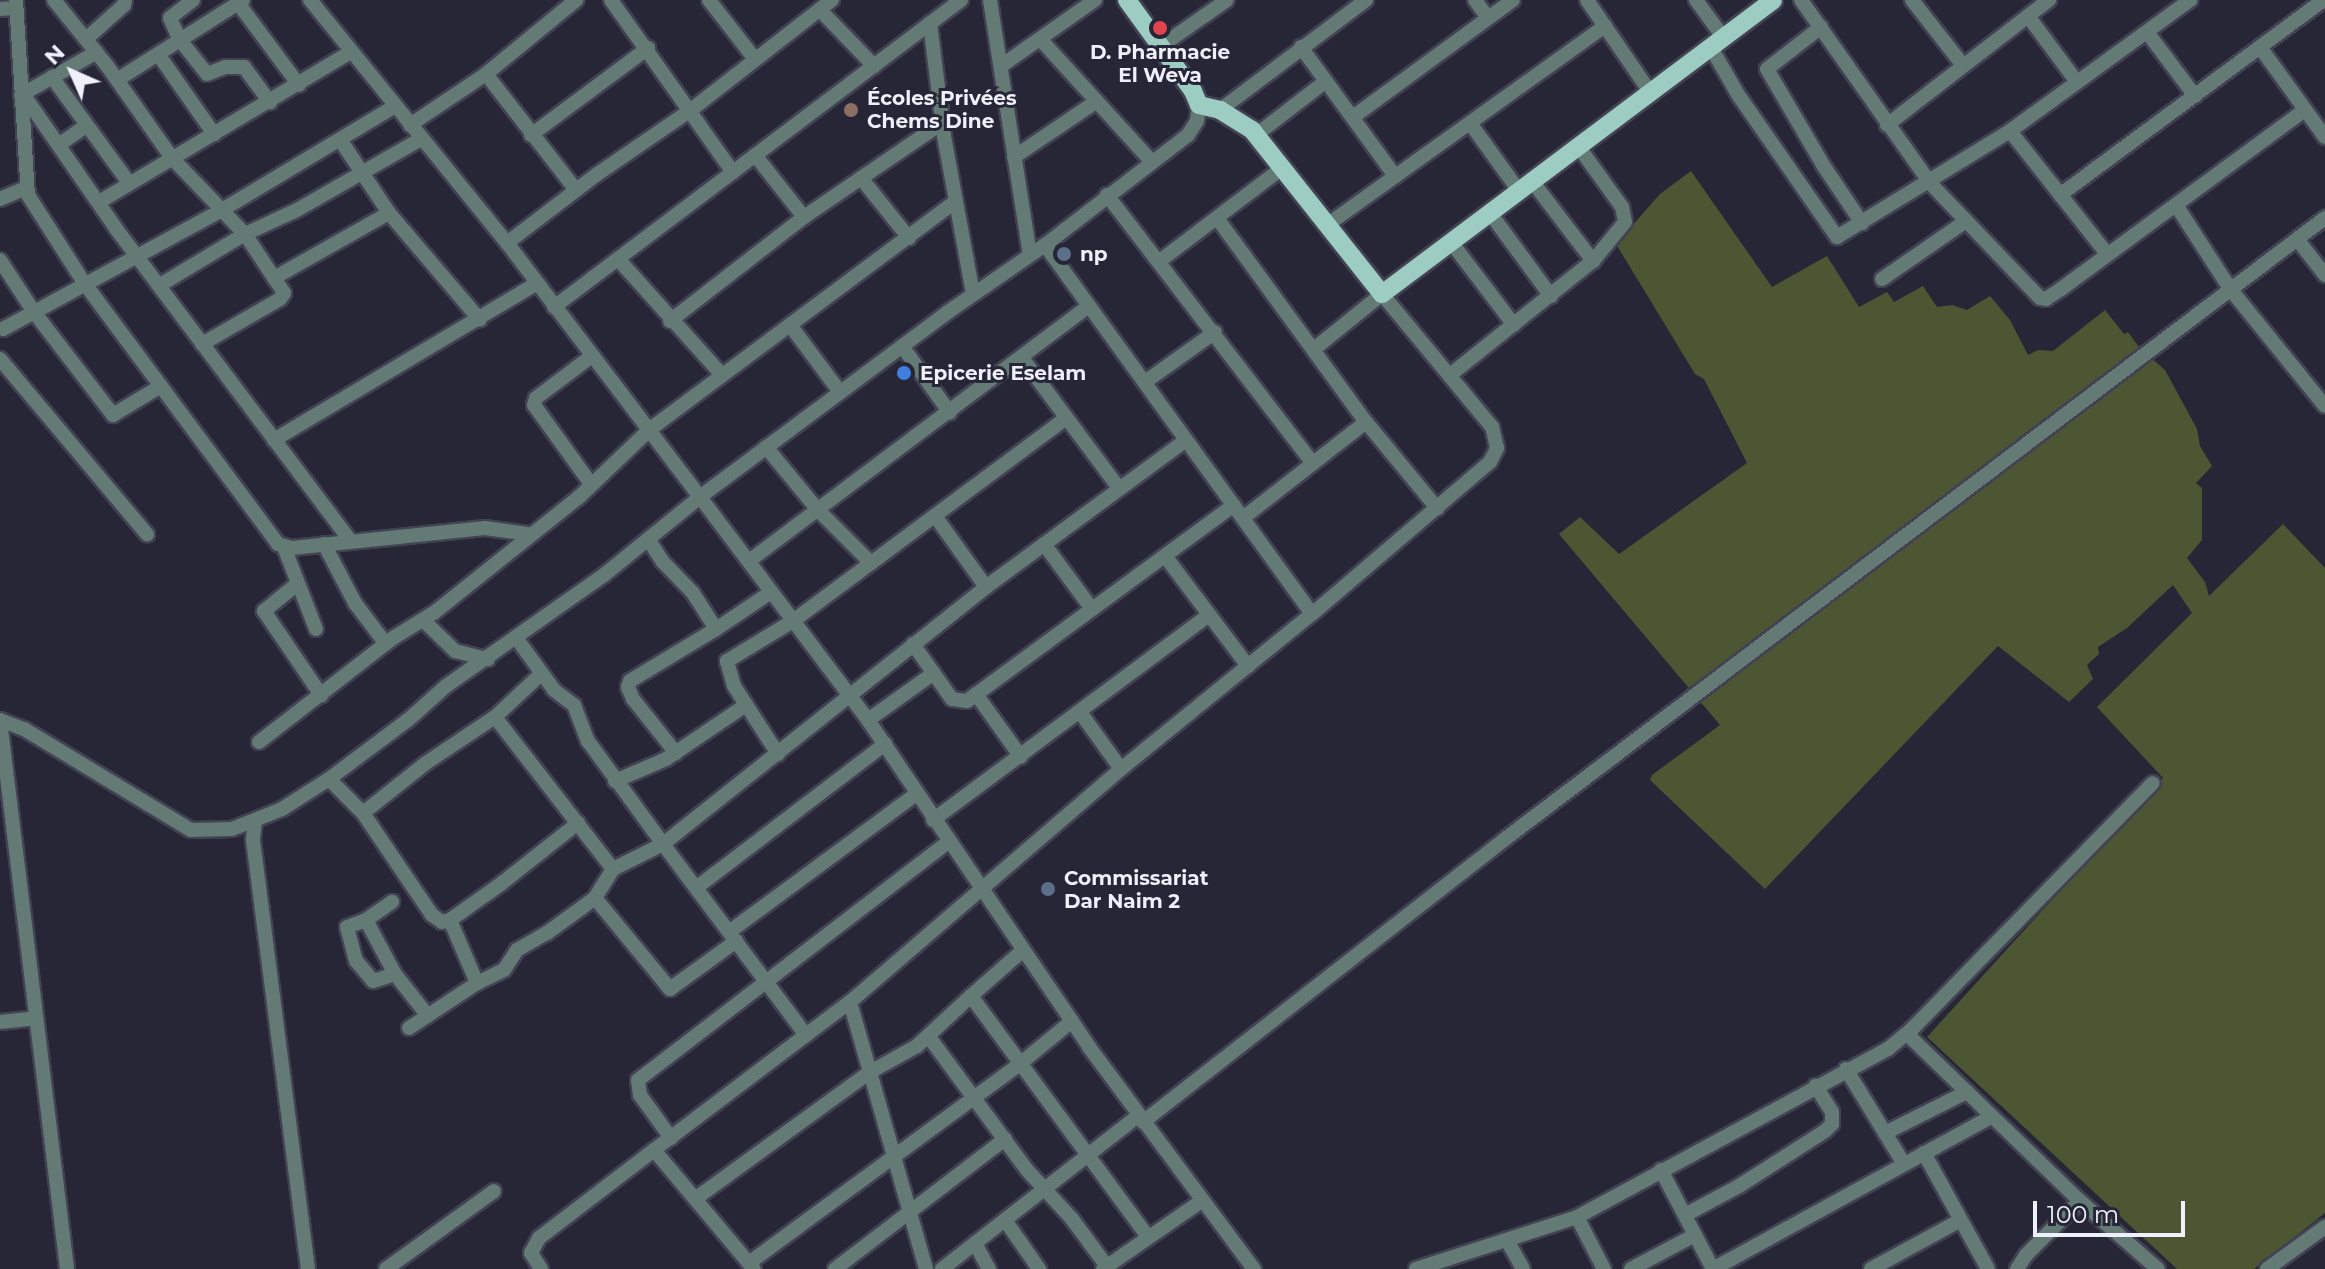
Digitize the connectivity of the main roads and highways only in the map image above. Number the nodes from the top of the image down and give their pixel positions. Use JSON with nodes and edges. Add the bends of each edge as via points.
{"nodes":[{"id":1,"x":1127,"y":0,"type":"edge"},
{"id":2,"x":1773,"y":0,"type":"edge"}],
"edges":[{"from":1,"to":2,"type":"main road","via":[[1199,105],[1247,125],[1382,294]]}]}
